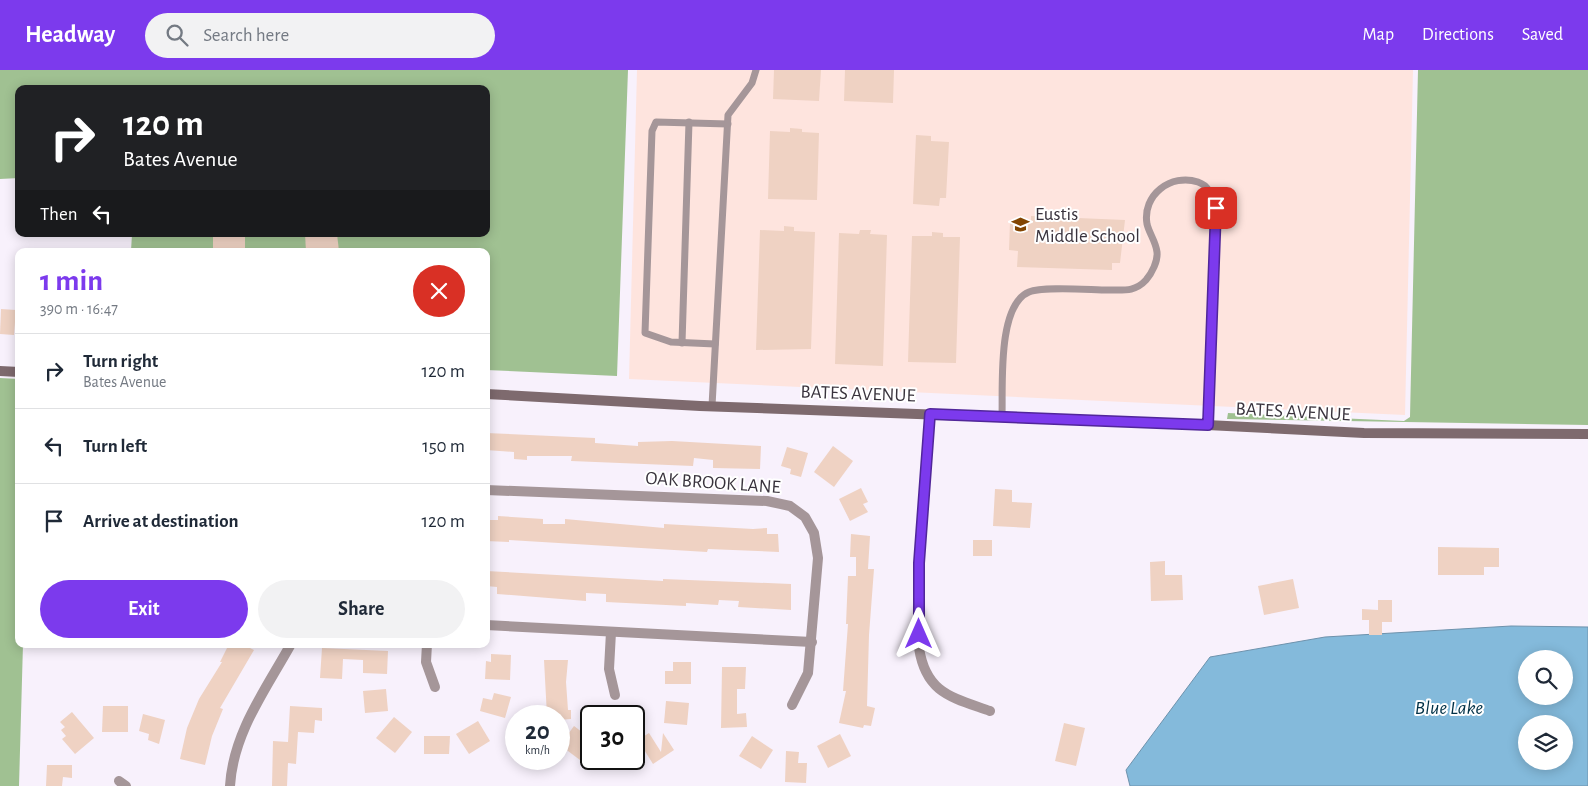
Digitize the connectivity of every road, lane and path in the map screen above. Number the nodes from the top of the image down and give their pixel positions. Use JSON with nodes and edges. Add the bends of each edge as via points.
{"nodes":[{"id":1,"x":756,"y":70,"type":"edge"},
{"id":2,"x":689,"y":122,"type":"junction"},
{"id":3,"x":728,"y":124,"type":"junction"},
{"id":4,"x":682,"y":343,"type":"junction"},
{"id":5,"x":715,"y":344,"type":"junction"},
{"id":6,"x":0,"y":371,"type":"edge"},
{"id":7,"x":15,"y":372,"type":"edge"},
{"id":8,"x":490,"y":394,"type":"edge"},
{"id":9,"x":712,"y":406,"type":"junction"},
{"id":10,"x":930,"y":414,"type":"junction"},
{"id":11,"x":1002,"y":417,"type":"junction"},
{"id":12,"x":1208,"y":425,"type":"junction"},
{"id":13,"x":1588,"y":434,"type":"edge"},
{"id":14,"x":490,"y":490,"type":"edge"},
{"id":15,"x":490,"y":625,"type":"edge"},
{"id":16,"x":611,"y":632,"type":"junction"},
{"id":17,"x":812,"y":642,"type":"junction"},
{"id":18,"x":289,"y":648,"type":"edge"},
{"id":19,"x":426,"y":648,"type":"edge"},
{"id":20,"x":435,"y":687,"type":"dead end"},
{"id":21,"x":615,"y":695,"type":"dead end"},
{"id":22,"x":792,"y":705,"type":"dead end"},
{"id":23,"x":990,"y":710,"type":"dead end"},
{"id":24,"x":230,"y":786,"type":"edge"}],
"edges":[{"from":1,"to":3,"type":"lane","via":[[752,83],[728,115]]},
{"from":2,"to":3,"type":"lane"},
{"from":2,"to":4,"type":"lane"},
{"from":2,"to":4,"type":"lane","via":[[656,122],[652,131],[645,333],[660,340]]},
{"from":3,"to":5,"type":"lane"},
{"from":4,"to":5,"type":"lane"},
{"from":5,"to":9,"type":"lane"},
{"from":6,"to":7,"type":"street"},
{"from":8,"to":9,"type":"street","name":"BATES AVENUE"},
{"from":9,"to":10,"type":"street","name":"BATES AVENUE"},
{"from":10,"to":11,"type":"street","name":"BATES AVENUE"},
{"from":10,"to":23,"type":"street","via":[[919,563],[921,661],[927,676],[947,696]]},
{"from":11,"to":12,"type":"street","name":"BATES AVENUE"},
{"from":11,"to":12,"type":"lane","via":[[1004,350],[1009,316],[1017,300],[1029,292],[1133,290],[1147,280],[1157,252],[1146,222],[1148,206],[1153,194],[1182,179],[1199,182],[1210,190],[1216,208]]},
{"from":12,"to":13,"type":"street","name":"BATES AVENUE","via":[[1364,433]]},
{"from":14,"to":17,"type":"street","name":"OAK BROOK LANE","via":[[766,501],[790,506],[805,517],[814,532],[818,558]]},
{"from":15,"to":16,"type":"street"},
{"from":16,"to":17,"type":"street"},
{"from":16,"to":21,"type":"street","via":[[609,669]]},
{"from":17,"to":22,"type":"street","name":"OAK BROOK LANE","via":[[808,673]]},
{"from":18,"to":24,"type":"street","via":[[249,718],[235,750]]},
{"from":19,"to":20,"type":"street","via":[[426,662]]}]}
